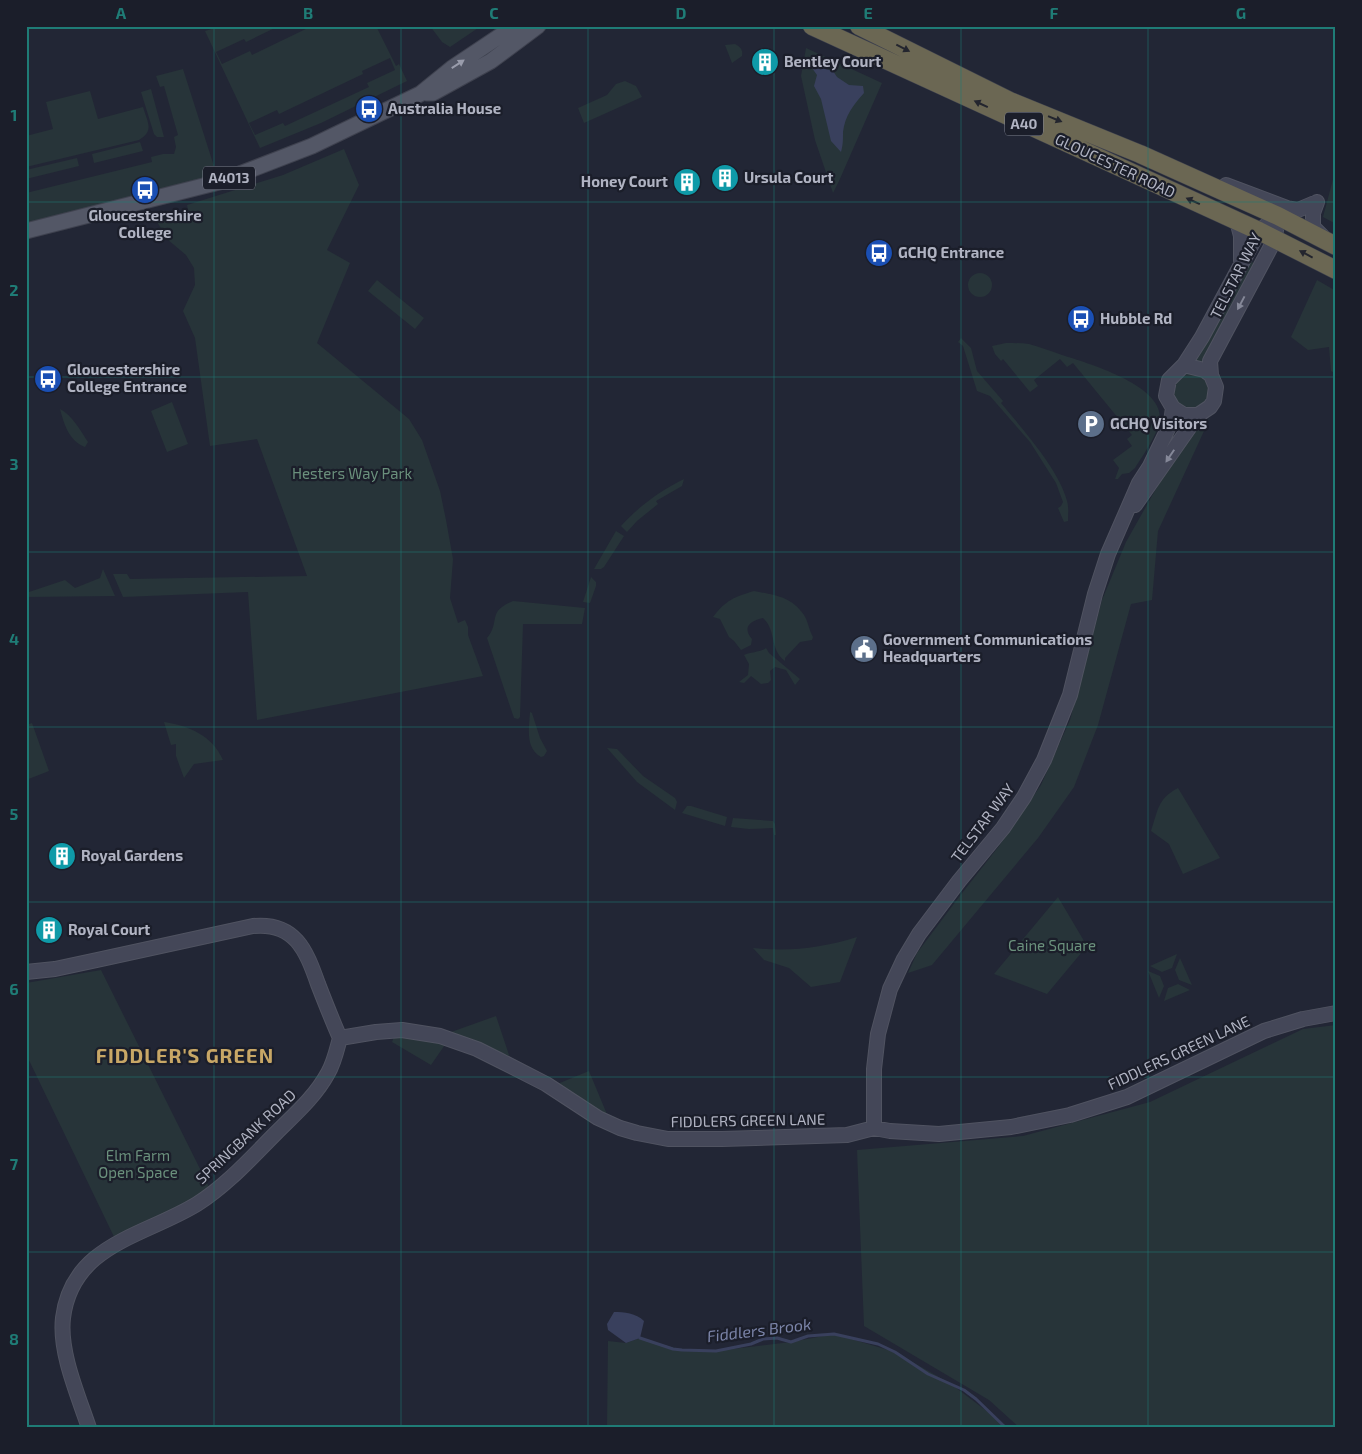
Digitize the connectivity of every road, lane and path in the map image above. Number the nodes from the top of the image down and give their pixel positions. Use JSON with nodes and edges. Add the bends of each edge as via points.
{"nodes":[{"id":1,"x":515,"y":26,"type":"edge"},
{"id":2,"x":538,"y":26,"type":"edge"},
{"id":3,"x":812,"y":26,"type":"edge"},
{"id":4,"x":859,"y":26,"type":"edge"},
{"id":5,"x":420,"y":94,"type":"junction"},
{"id":6,"x":1282,"y":212,"type":"junction"},
{"id":7,"x":1237,"y":221,"type":"junction"},
{"id":8,"x":26,"y":231,"type":"edge"},
{"id":9,"x":1259,"y":231,"type":"junction"},
{"id":10,"x":1325,"y":238,"type":"edge"},
{"id":11,"x":1275,"y":239,"type":"junction"},
{"id":12,"x":1241,"y":264,"type":"junction"},
{"id":13,"x":1336,"y":270,"type":"edge"},
{"id":14,"x":1184,"y":365,"type":"junction"},
{"id":15,"x":1210,"y":375,"type":"junction"},
{"id":16,"x":1173,"y":408,"type":"junction"},
{"id":17,"x":1198,"y":415,"type":"junction"},
{"id":18,"x":1118,"y":531,"type":"junction"},
{"id":19,"x":26,"y":972,"type":"edge"},
{"id":20,"x":1336,"y":1013,"type":"edge"},
{"id":21,"x":340,"y":1038,"type":"junction"},
{"id":22,"x":874,"y":1128,"type":"junction"},
{"id":23,"x":89,"y":1428,"type":"edge"}],
"edges":[{"from":5,"to":1,"type":"main road","number":"A4013","one_way":true,"via":[[452,68]]},
{"from":2,"to":5,"type":"main road","number":"A4013","via":[[491,61],[460,79],[433,92]]},
{"from":7,"to":3,"type":"highway","name":"GLOUCESTER ROAD","number":"A40","one_way":true},
{"from":4,"to":6,"type":"highway","name":"GLOUCESTER ROAD","number":"A40","one_way":true,"via":[[1010,101]]},
{"from":5,"to":8,"type":"main road","number":"A4013","via":[[319,143],[219,182]]},
{"from":6,"to":9,"type":"street","name":"TELSTAR WAY"},
{"from":6,"to":10,"type":"highway","name":"GLOUCESTER ROAD","number":"A40"},
{"from":6,"to":10,"type":"street","via":[[1317,202],[1313,213]]},
{"from":6,"to":11,"type":"street","name":"TELSTAR WAY"},
{"from":7,"to":9,"type":"highway","name":"GLOUCESTER ROAD","number":"A40"},
{"from":7,"to":12,"type":"street","via":[[1241,236]]},
{"from":9,"to":11,"type":"highway","name":"GLOUCESTER ROAD","number":"A40"},
{"from":9,"to":12,"type":"street","name":"TELSTAR WAY"},
{"from":13,"to":11,"type":"highway","name":"GLOUCESTER ROAD","number":"A40","one_way":true},
{"from":11,"to":15,"type":"street","name":"TELSTAR WAY","one_way":true,"via":[[1210,361]]},
{"from":12,"to":14,"type":"street","name":"TELSTAR WAY"},
{"from":14,"to":15,"type":"street","via":[[1204,370]]},
{"from":14,"to":16,"type":"street","via":[[1174,373],[1167,387],[1166,396]]},
{"from":15,"to":17,"type":"street","via":[[1216,387],[1214,401]]},
{"from":16,"to":17,"type":"street","via":[[1184,415]]},
{"from":16,"to":18,"type":"street","name":"TELSTAR WAY","via":[[1171,422],[1138,483]]},
{"from":17,"to":18,"type":"street","name":"TELSTAR WAY","one_way":true},
{"from":18,"to":22,"type":"street","name":"TELSTAR WAY","via":[[1097,586],[1070,695],[1044,760],[1003,828],[915,940],[890,989],[878,1034],[874,1069]]},
{"from":19,"to":21,"type":"street","via":[[55,969],[253,926],[270,926],[290,934],[301,945]]},
{"from":20,"to":22,"type":"street","name":"FIDDLERS GREEN LANE","via":[[1264,1031],[1127,1097],[1070,1115],[1011,1127],[939,1134]]},
{"from":21,"to":22,"type":"street","name":"FIDDLERS GREEN LANE","via":[[402,1030],[440,1036],[477,1049],[546,1084],[605,1121],[654,1137],[695,1140],[837,1136]]},
{"from":21,"to":23,"type":"street","name":"SPRINGBANK ROAD","via":[[328,1073],[313,1096],[235,1173],[198,1203],[107,1249],[79,1276],[65,1306],[62,1335]]}]}
